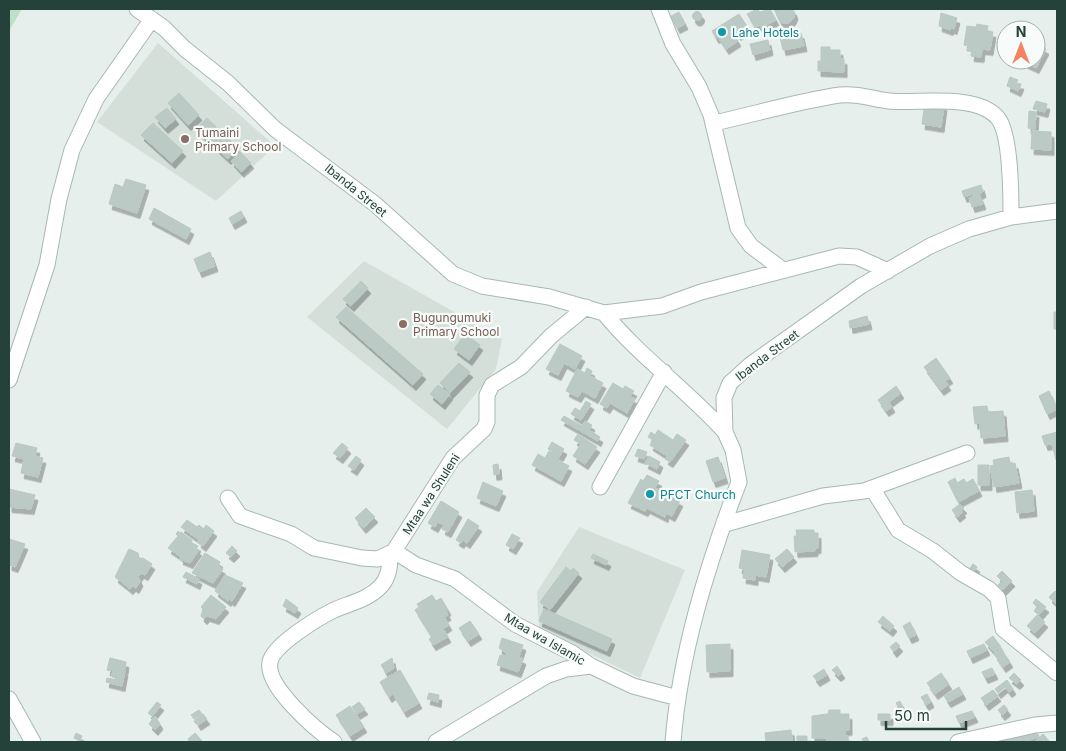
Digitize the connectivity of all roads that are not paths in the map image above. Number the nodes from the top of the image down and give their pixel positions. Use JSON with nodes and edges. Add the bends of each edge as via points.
{"nodes":[{"id":1,"x":137,"y":9,"type":"edge"},
{"id":2,"x":659,"y":9,"type":"edge"},
{"id":3,"x":152,"y":19,"type":"junction"},
{"id":4,"x":714,"y":123,"type":"junction"},
{"id":5,"x":1057,"y":211,"type":"edge"},
{"id":6,"x":1011,"y":218,"type":"junction"},
{"id":7,"x":782,"y":270,"type":"junction"},
{"id":8,"x":888,"y":271,"type":"junction"},
{"id":9,"x":586,"y":307,"type":"junction"},
{"id":10,"x":604,"y":313,"type":"junction"},
{"id":11,"x":664,"y":372,"type":"junction"},
{"id":12,"x":9,"y":380,"type":"edge"},
{"id":13,"x":725,"y":432,"type":"junction"},
{"id":14,"x":967,"y":453,"type":"dead end"},
{"id":15,"x":600,"y":487,"type":"dead end"},
{"id":16,"x":872,"y":488,"type":"junction"},
{"id":17,"x":228,"y":498,"type":"dead end"},
{"id":18,"x":724,"y":522,"type":"junction"},
{"id":19,"x":392,"y":553,"type":"junction"},
{"id":20,"x":591,"y":666,"type":"junction"},
{"id":21,"x":1057,"y":673,"type":"edge"},
{"id":22,"x":678,"y":698,"type":"junction"},
{"id":23,"x":9,"y":699,"type":"edge"},
{"id":24,"x":1057,"y":723,"type":"edge"},
{"id":25,"x":33,"y":742,"type":"edge"},
{"id":26,"x":334,"y":742,"type":"edge"},
{"id":27,"x":436,"y":742,"type":"edge"},
{"id":28,"x":673,"y":742,"type":"edge"},
{"id":29,"x":958,"y":742,"type":"edge"}],
"edges":[{"from":1,"to":3,"type":"street","name":"Ibanda Street"},
{"from":2,"to":4,"type":"street","via":[[673,44],[704,96]]},
{"from":3,"to":9,"type":"street","name":"Ibanda Street","via":[[228,83],[276,129],[376,204],[453,274],[482,286]]},
{"from":3,"to":12,"type":"street","via":[[96,99],[72,150],[47,265]]},
{"from":4,"to":6,"type":"street","via":[[853,94],[890,101],[944,101],[979,107],[996,116],[1002,127],[1011,186]]},
{"from":4,"to":7,"type":"street","via":[[738,228],[751,246]]},
{"from":5,"to":6,"type":"street","name":"Ibanda Street"},
{"from":6,"to":8,"type":"street","name":"Ibanda Street","via":[[969,229],[930,246]]},
{"from":7,"to":8,"type":"street","via":[[848,256]]},
{"from":7,"to":10,"type":"street","via":[[662,306]]},
{"from":8,"to":13,"type":"street","name":"Ibanda Street","via":[[772,348],[730,383],[724,398]]},
{"from":9,"to":10,"type":"street","name":"Ibanda Street"},
{"from":9,"to":19,"type":"street","name":"Mtaa wa Shuleni","via":[[521,367],[492,385],[487,395],[484,429],[453,458]]},
{"from":10,"to":11,"type":"street","via":[[632,345]]},
{"from":11,"to":13,"type":"street"},
{"from":11,"to":15,"type":"street"},
{"from":13,"to":18,"type":"street","name":"Ibanda Street","via":[[734,450],[739,482]]},
{"from":14,"to":16,"type":"street"},
{"from":16,"to":18,"type":"street","via":[[823,496]]},
{"from":16,"to":21,"type":"street","via":[[898,530],[993,593],[998,598],[1003,628]]},
{"from":17,"to":19,"type":"street","via":[[240,516],[291,534],[325,552],[378,559]]},
{"from":18,"to":22,"type":"street","name":"Ibanda Street","via":[[706,574]]},
{"from":19,"to":20,"type":"street","name":"Mtaa wa Islamic","via":[[455,579],[515,624]]},
{"from":19,"to":26,"type":"street","via":[[390,569],[380,587],[366,598],[324,615],[300,631],[276,650],[270,662],[271,678],[279,690]]},
{"from":20,"to":22,"type":"street","name":"Mtaa wa Islamic","via":[[633,686]]},
{"from":20,"to":27,"type":"street","via":[[546,676]]},
{"from":22,"to":28,"type":"street","name":"Ibanda Street"},
{"from":23,"to":25,"type":"street"},
{"from":24,"to":29,"type":"street"}]}
